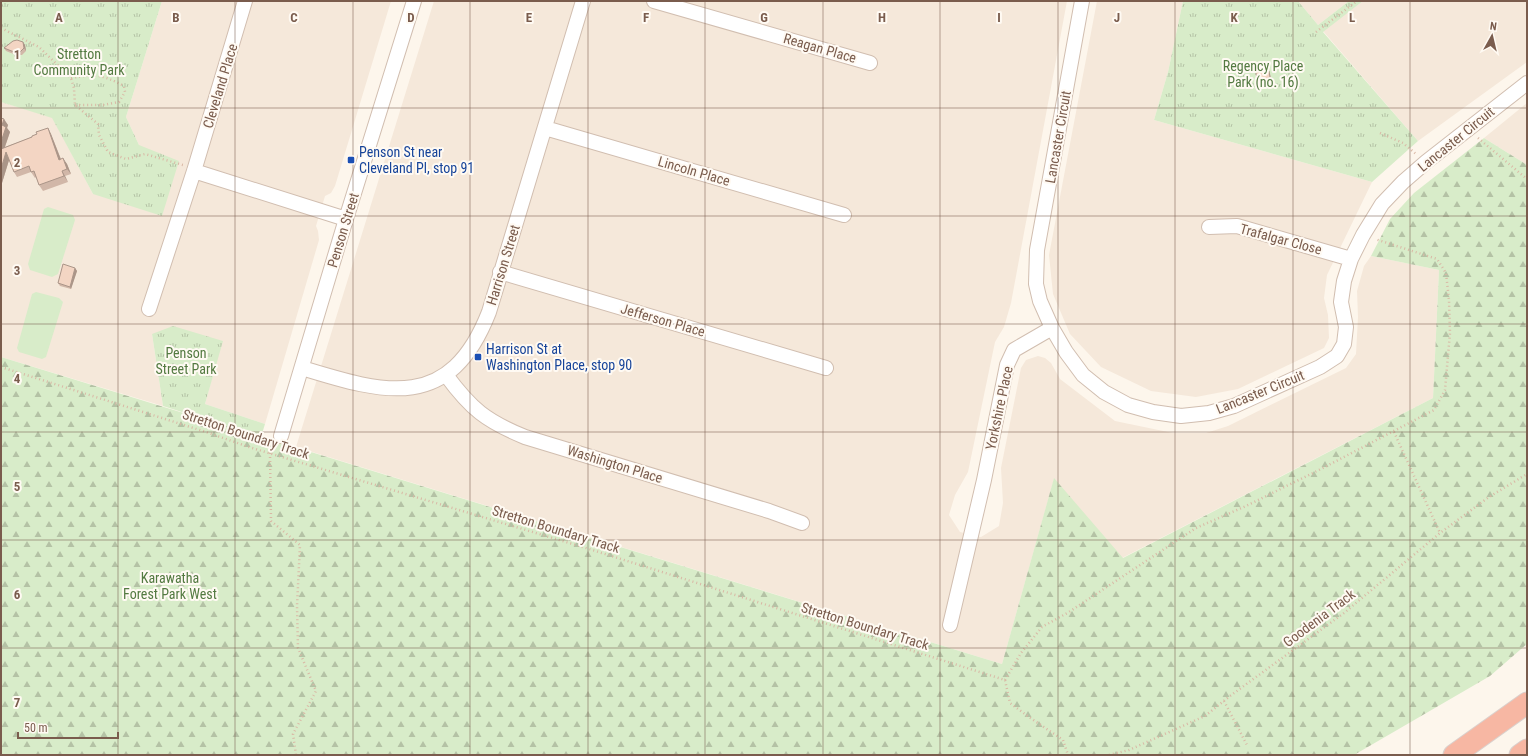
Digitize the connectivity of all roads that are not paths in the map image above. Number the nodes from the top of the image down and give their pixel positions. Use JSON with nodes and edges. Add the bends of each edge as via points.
{"nodes":[{"id":1,"x":245,"y":1,"type":"edge"},
{"id":2,"x":414,"y":1,"type":"edge"},
{"id":3,"x":583,"y":1,"type":"edge"},
{"id":4,"x":654,"y":1,"type":"edge"},
{"id":5,"x":1082,"y":1,"type":"edge"},
{"id":6,"x":870,"y":63,"type":"dead end"},
{"id":7,"x":1527,"y":82,"type":"edge"},
{"id":8,"x":544,"y":128,"type":"junction"},
{"id":9,"x":194,"y":171,"type":"junction"},
{"id":10,"x":844,"y":215,"type":"dead end"},
{"id":11,"x":346,"y":219,"type":"junction"},
{"id":12,"x":1209,"y":227,"type":"dead end"},
{"id":13,"x":1352,"y":259,"type":"junction"},
{"id":14,"x":500,"y":272,"type":"junction"},
{"id":15,"x":149,"y":310,"type":"dead end"},
{"id":16,"x":1052,"y":328,"type":"junction"},
{"id":17,"x":302,"y":368,"type":"junction"},
{"id":18,"x":826,"y":368,"type":"dead end"},
{"id":19,"x":446,"y":375,"type":"junction"},
{"id":20,"x":281,"y":436,"type":"dead end"},
{"id":21,"x":802,"y":523,"type":"dead end"},
{"id":22,"x":950,"y":625,"type":"dead end"},
{"id":23,"x":1527,"y":703,"type":"edge"},
{"id":24,"x":1527,"y":750,"type":"edge"},
{"id":25,"x":1454,"y":755,"type":"edge"},
{"id":26,"x":1520,"y":755,"type":"edge"}],
"edges":[{"from":1,"to":9,"type":"street","name":"Cleveland Place"},
{"from":2,"to":11,"type":"street","name":"Penson Street"},
{"from":3,"to":8,"type":"street","name":"Harrison Street"},
{"from":4,"to":6,"type":"street","name":"Reagan Place"},
{"from":5,"to":16,"type":"street","name":"Lancaster Circuit","via":[[1037,250],[1036,284],[1040,301]]},
{"from":7,"to":13,"type":"street","name":"Lancaster Circuit","via":[[1403,182],[1382,204]]},
{"from":8,"to":10,"type":"street","name":"Lincoln Place"},
{"from":8,"to":14,"type":"street","name":"Harrison Street"},
{"from":9,"to":11,"type":"street"},
{"from":9,"to":15,"type":"street","name":"Cleveland Place"},
{"from":11,"to":17,"type":"street","name":"Penson Street"},
{"from":12,"to":13,"type":"street","name":"Trafalgar Close","via":[[1237,226]]},
{"from":13,"to":16,"type":"street","name":"Lancaster Circuit","via":[[1344,281],[1341,302],[1346,327],[1344,344],[1337,356],[1320,368],[1234,406],[1209,413],[1181,416],[1128,405],[1104,392],[1083,375]]},
{"from":14,"to":18,"type":"street","name":"Jefferson Place"},
{"from":14,"to":19,"type":"street","name":"Harrison Street","via":[[489,312],[478,338],[464,358]]},
{"from":16,"to":22,"type":"street","name":"Yorkshire Place","via":[[1014,350],[1007,364],[984,480]]},
{"from":17,"to":19,"type":"street","name":"Harrison Street","via":[[380,388],[425,385]]},
{"from":17,"to":20,"type":"street","name":"Penson Street"},
{"from":19,"to":21,"type":"street","name":"Washington Place","via":[[474,408],[491,421],[519,435]]},
{"from":23,"to":25,"type":"highway"},
{"from":24,"to":26,"type":"highway"}]}
